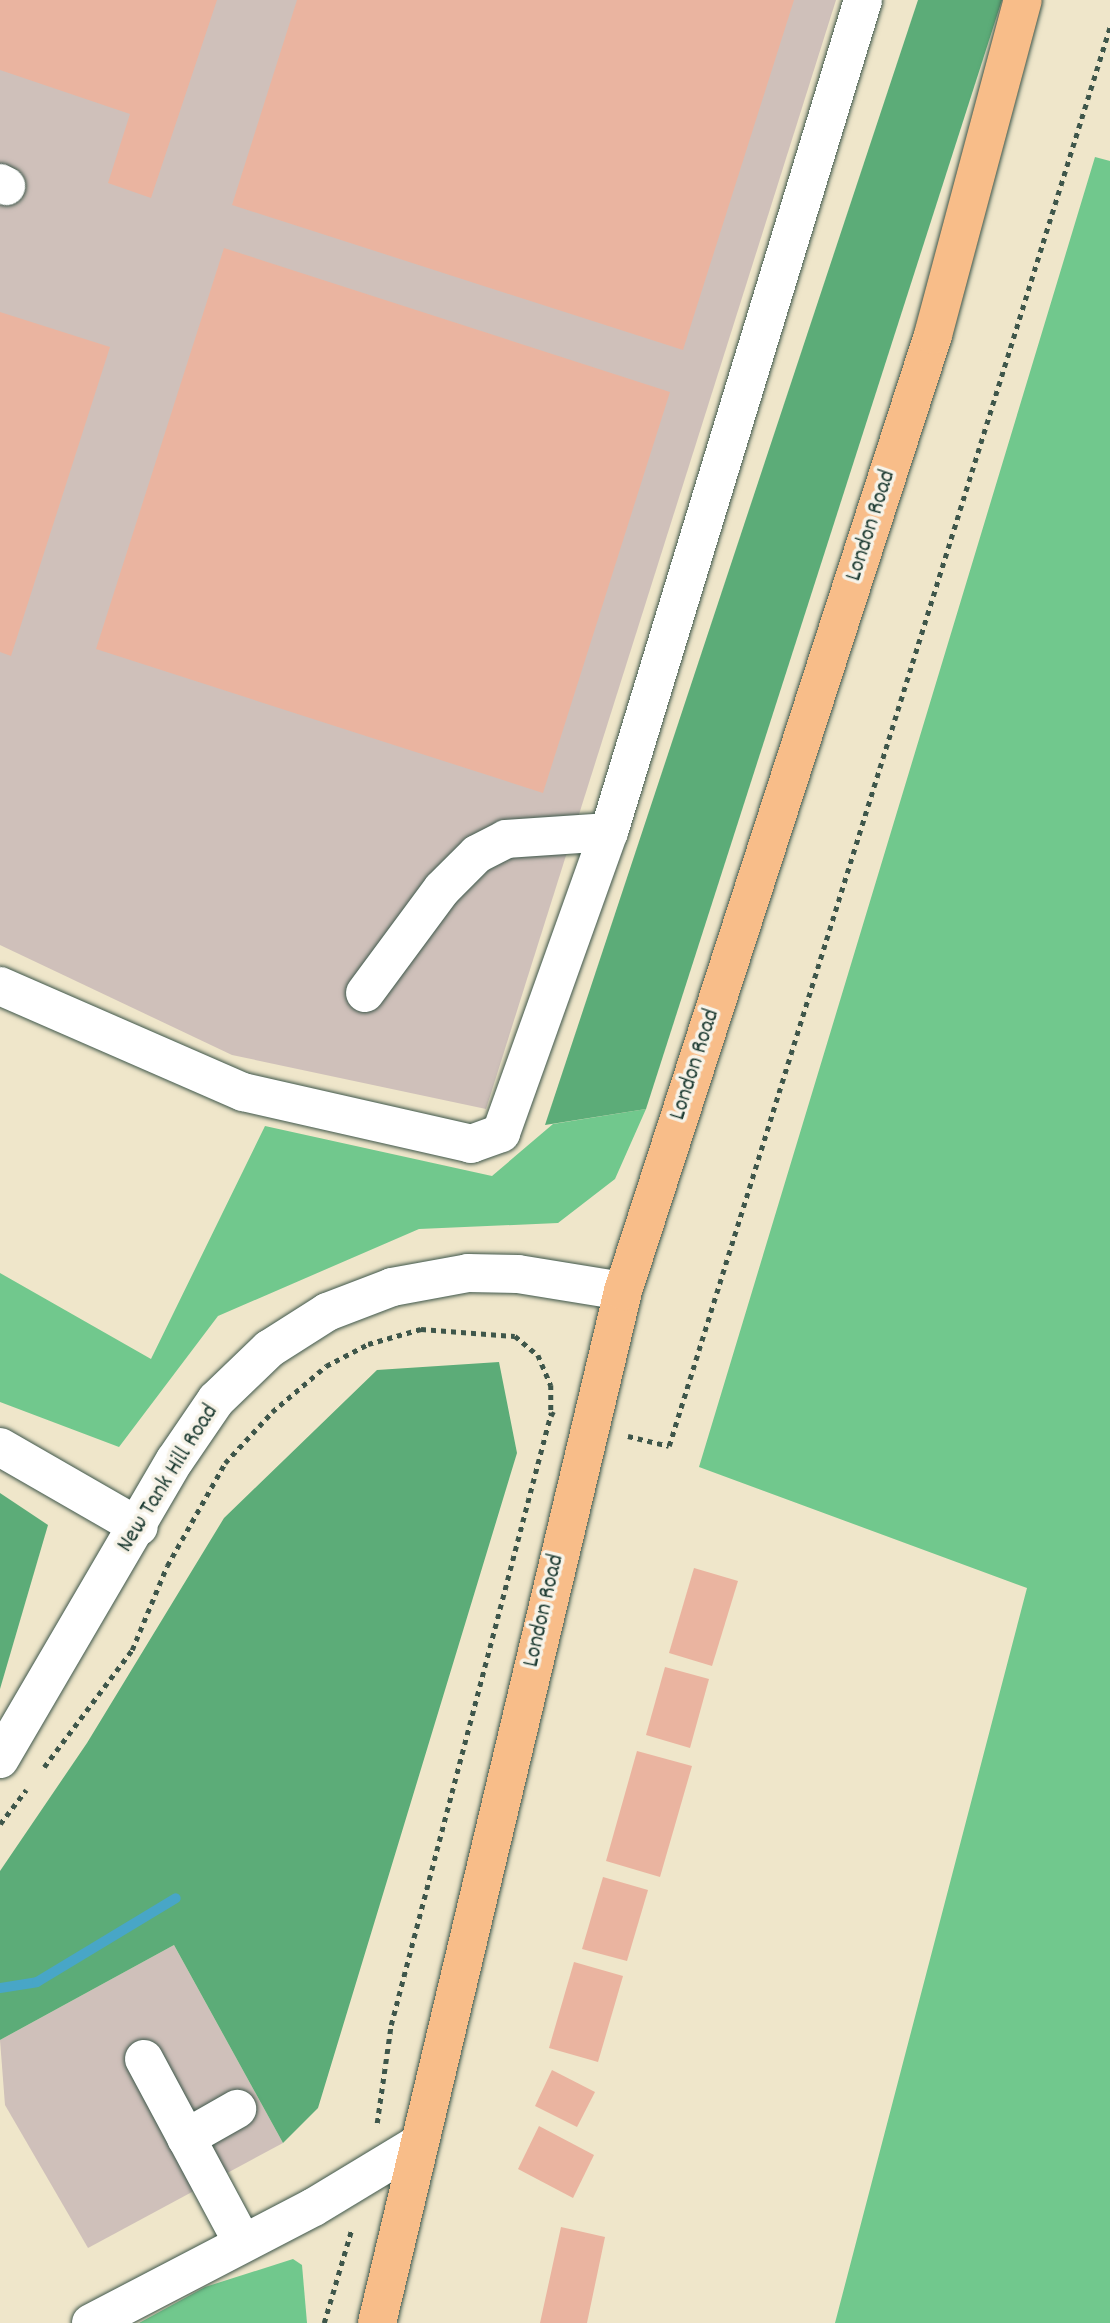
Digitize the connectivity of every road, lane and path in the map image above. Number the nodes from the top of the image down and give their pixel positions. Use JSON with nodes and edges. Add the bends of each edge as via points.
{"nodes":[{"id":1,"x":863,"y":0,"type":"edge"},
{"id":2,"x":1023,"y":0,"type":"edge"},
{"id":3,"x":1110,"y":27,"type":"edge"},
{"id":4,"x":609,"y":832,"type":"junction"},
{"id":5,"x":0,"y":986,"type":"edge"},
{"id":6,"x":365,"y":993,"type":"dead end"},
{"id":7,"x":623,"y":1291,"type":"junction"},
{"id":8,"x":551,"y":1413,"type":"junction"},
{"id":9,"x":558,"y":1416,"type":"dead end"},
{"id":10,"x":629,"y":1436,"type":"dead end"},
{"id":11,"x":0,"y":1447,"type":"edge"},
{"id":12,"x":139,"y":1527,"type":"junction"},
{"id":13,"x":0,"y":1759,"type":"edge"},
{"id":14,"x":41,"y":1770,"type":"dead end"},
{"id":15,"x":33,"y":1781,"type":"dead end"},
{"id":16,"x":0,"y":1824,"type":"edge"},
{"id":17,"x":144,"y":2059,"type":"dead end"},
{"id":18,"x":383,"y":2101,"type":"dead end"},
{"id":19,"x":237,"y":2109,"type":"dead end"},
{"id":20,"x":187,"y":2138,"type":"junction"},
{"id":21,"x":418,"y":2144,"type":"junction"},
{"id":22,"x":242,"y":2242,"type":"junction"},
{"id":23,"x":341,"y":2276,"type":"dead end"},
{"id":24,"x":91,"y":2323,"type":"edge"},
{"id":25,"x":324,"y":2323,"type":"edge"},
{"id":26,"x":377,"y":2323,"type":"edge"}],
"edges":[{"from":1,"to":4,"type":"street"},
{"from":2,"to":7,"type":"main road","name":"London Road","via":[[933,335]]},
{"from":3,"to":10,"type":"path","via":[[669,1446]]},
{"from":4,"to":5,"type":"street","via":[[514,1104],[501,1133],[471,1144],[243,1092]]},
{"from":4,"to":6,"type":"street","via":[[506,839],[477,854],[442,889]]},
{"from":7,"to":12,"type":"street","name":"New Tank Hill Road","via":[[518,1274],[468,1273],[393,1287],[327,1312],[269,1349],[216,1400],[175,1460]]},
{"from":7,"to":21,"type":"main road","name":"London Road"},
{"from":8,"to":9,"type":"path"},
{"from":8,"to":14,"type":"path","via":[[551,1385],[538,1356],[515,1336],[421,1329],[368,1345],[326,1366],[272,1412],[226,1462],[167,1566],[132,1650]]},
{"from":8,"to":18,"type":"path","via":[[391,2025]]},
{"from":11,"to":12,"type":"street"},
{"from":12,"to":13,"type":"street","name":"New Tank Hill Road"},
{"from":15,"to":16,"type":"path"},
{"from":17,"to":20,"type":"street"},
{"from":19,"to":20,"type":"street"},
{"from":20,"to":22,"type":"street"},
{"from":21,"to":22,"type":"street","via":[[314,2207]]},
{"from":21,"to":26,"type":"main road","name":"London Road"},
{"from":22,"to":24,"type":"street"},
{"from":23,"to":25,"type":"path","via":[[329,2298]]}]}
